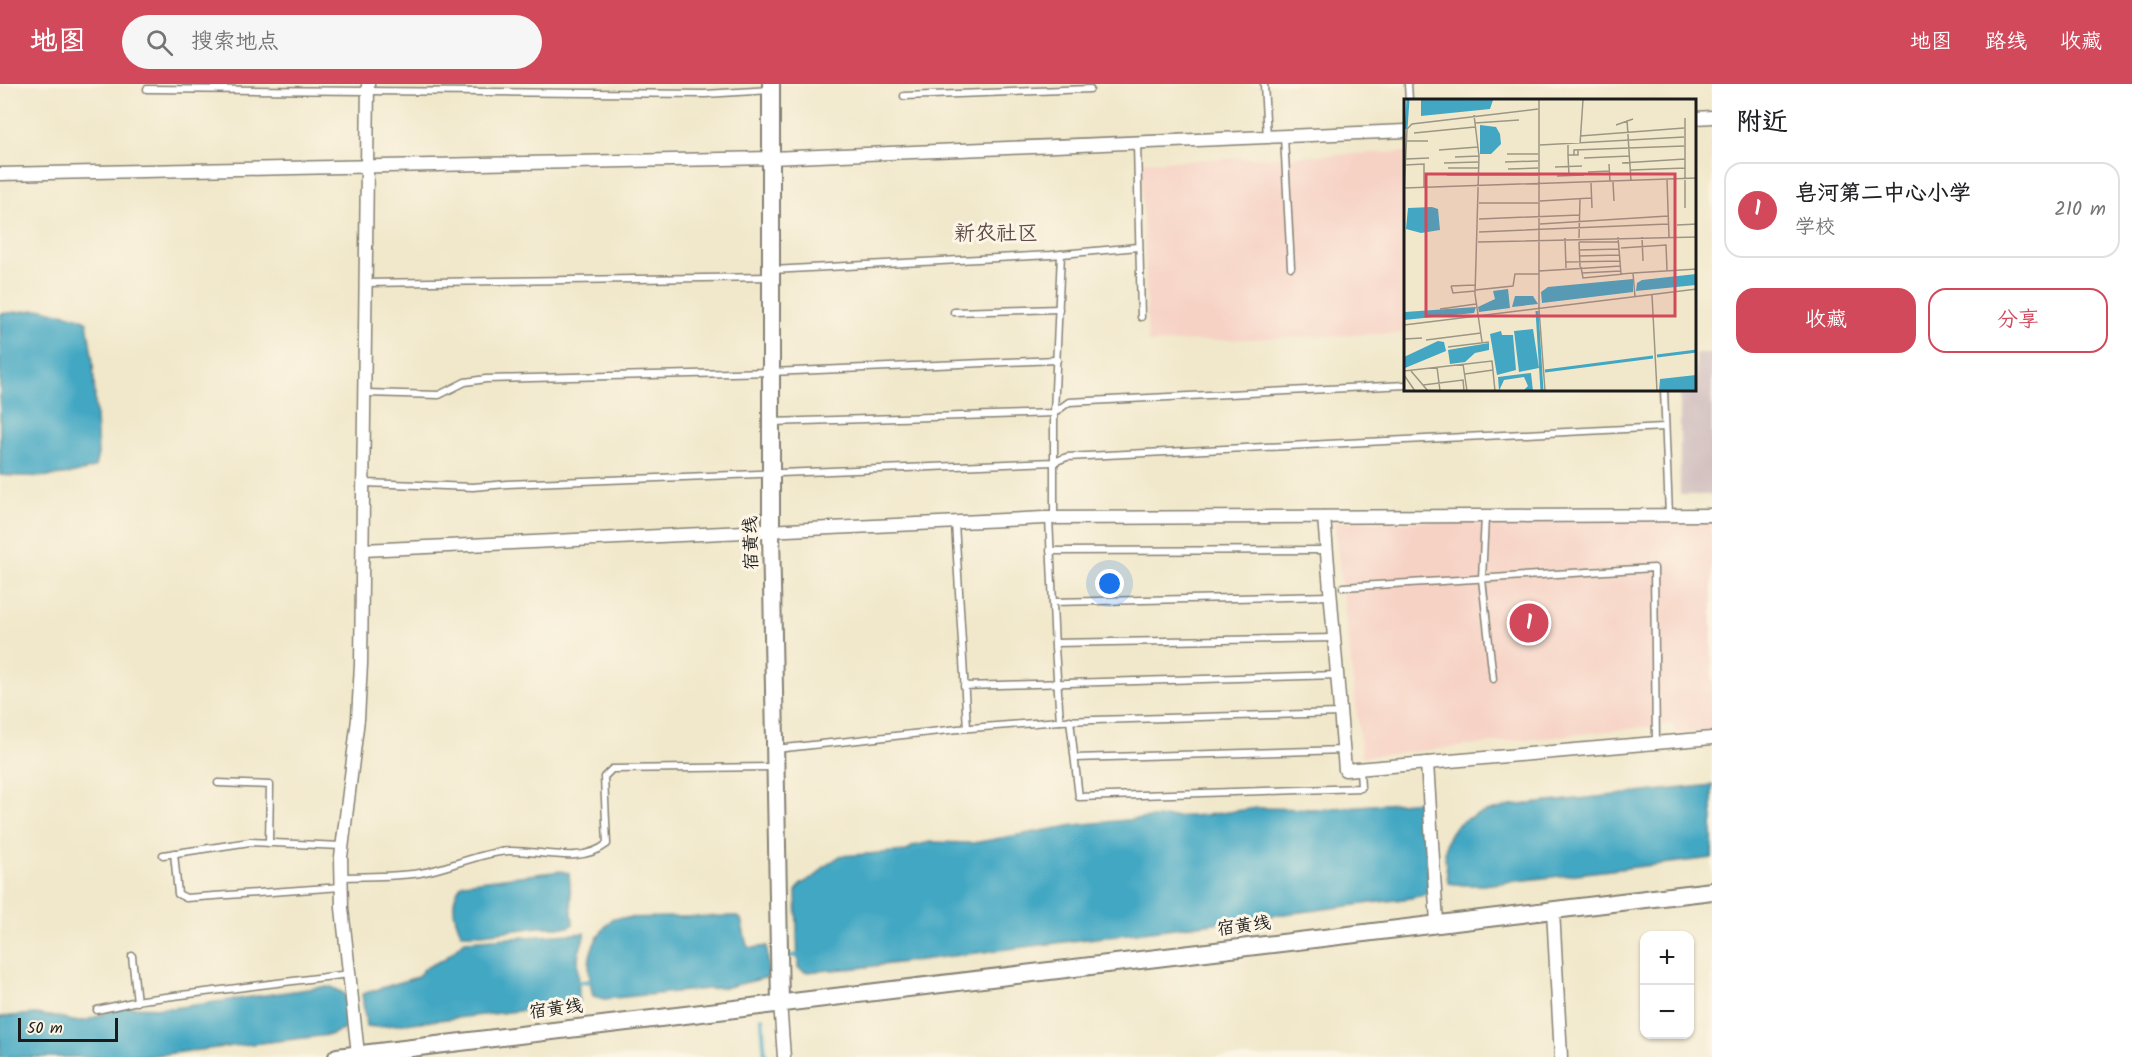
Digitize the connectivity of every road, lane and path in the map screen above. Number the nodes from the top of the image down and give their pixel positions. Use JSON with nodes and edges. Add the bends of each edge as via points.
{"nodes":[{"id":1,"x":987,"y":84,"type":"edge"},
{"id":2,"x":1264,"y":84,"type":"edge"},
{"id":3,"x":1408,"y":84,"type":"edge"},
{"id":4,"x":771,"y":87,"type":"edge"},
{"id":5,"x":368,"y":88,"type":"edge"},
{"id":6,"x":147,"y":89,"type":"dead end"},
{"id":7,"x":1090,"y":89,"type":"dead end"},
{"id":8,"x":987,"y":94,"type":"junction"},
{"id":9,"x":904,"y":96,"type":"dead end"},
{"id":10,"x":1409,"y":99,"type":"edge"},
{"id":11,"x":1712,"y":117,"type":"edge"},
{"id":12,"x":1697,"y":118,"type":"edge"},
{"id":13,"x":1404,"y":131,"type":"edge"},
{"id":14,"x":1284,"y":136,"type":"junction"},
{"id":15,"x":1267,"y":137,"type":"junction"},
{"id":16,"x":1137,"y":142,"type":"junction"},
{"id":17,"x":771,"y":158,"type":"junction"},
{"id":18,"x":368,"y":167,"type":"junction"},
{"id":19,"x":0,"y":174,"type":"edge"},
{"id":20,"x":1138,"y":247,"type":"junction"},
{"id":21,"x":1061,"y":255,"type":"junction"},
{"id":22,"x":1291,"y":267,"type":"dead end"},
{"id":23,"x":771,"y":274,"type":"junction"},
{"id":24,"x":366,"y":284,"type":"junction"},
{"id":25,"x":1059,"y":309,"type":"junction"},
{"id":26,"x":954,"y":312,"type":"dead end"},
{"id":27,"x":1141,"y":317,"type":"dead end"},
{"id":28,"x":1057,"y":360,"type":"junction"},
{"id":29,"x":771,"y":372,"type":"junction"},
{"id":30,"x":1404,"y":385,"type":"edge"},
{"id":31,"x":1664,"y":392,"type":"edge"},
{"id":32,"x":365,"y":393,"type":"junction"},
{"id":33,"x":1054,"y":413,"type":"junction"},
{"id":34,"x":771,"y":422,"type":"junction"},
{"id":35,"x":1664,"y":427,"type":"junction"},
{"id":36,"x":1054,"y":462,"type":"junction"},
{"id":37,"x":771,"y":475,"type":"junction"},
{"id":38,"x":364,"y":483,"type":"junction"},
{"id":39,"x":1669,"y":515,"type":"junction"},
{"id":40,"x":1712,"y":515,"type":"edge"},
{"id":41,"x":1485,"y":516,"type":"junction"},
{"id":42,"x":1324,"y":517,"type":"junction"},
{"id":43,"x":1052,"y":518,"type":"junction"},
{"id":44,"x":955,"y":523,"type":"junction"},
{"id":45,"x":771,"y":532,"type":"junction"},
{"id":46,"x":363,"y":550,"type":"junction"},
{"id":47,"x":1327,"y":550,"type":"junction"},
{"id":48,"x":1050,"y":551,"type":"junction"},
{"id":49,"x":1482,"y":579,"type":"junction"},
{"id":50,"x":1343,"y":587,"type":"dead end"},
{"id":51,"x":1331,"y":596,"type":"junction"},
{"id":52,"x":1053,"y":602,"type":"junction"},
{"id":53,"x":1334,"y":638,"type":"junction"},
{"id":54,"x":1054,"y":643,"type":"junction"},
{"id":55,"x":1337,"y":675,"type":"junction"},
{"id":56,"x":1493,"y":679,"type":"dead end"},
{"id":57,"x":1058,"y":683,"type":"junction"},
{"id":58,"x":964,"y":686,"type":"junction"},
{"id":59,"x":1340,"y":713,"type":"junction"},
{"id":60,"x":1070,"y":720,"type":"junction"},
{"id":61,"x":1060,"y":721,"type":"junction"},
{"id":62,"x":967,"y":728,"type":"junction"},
{"id":63,"x":1712,"y":738,"type":"edge"},
{"id":64,"x":1656,"y":743,"type":"junction"},
{"id":65,"x":775,"y":749,"type":"junction"},
{"id":66,"x":1344,"y":750,"type":"junction"},
{"id":67,"x":1075,"y":758,"type":"junction"},
{"id":68,"x":1427,"y":763,"type":"junction"},
{"id":69,"x":776,"y":767,"type":"junction"},
{"id":70,"x":1360,"y":769,"type":"junction"},
{"id":71,"x":218,"y":783,"type":"dead end"},
{"id":72,"x":269,"y":843,"type":"junction"},
{"id":73,"x":342,"y":846,"type":"junction"},
{"id":74,"x":174,"y":853,"type":"junction"},
{"id":75,"x":163,"y":855,"type":"dead end"},
{"id":76,"x":341,"y":882,"type":"junction"},
{"id":77,"x":1712,"y":891,"type":"edge"},
{"id":78,"x":1553,"y":910,"type":"junction"},
{"id":79,"x":1437,"y":923,"type":"junction"},
{"id":80,"x":132,"y":956,"type":"dead end"},
{"id":81,"x":349,"y":974,"type":"junction"},
{"id":82,"x":137,"y":1002,"type":"junction"},
{"id":83,"x":780,"y":1002,"type":"junction"},
{"id":84,"x":97,"y":1010,"type":"dead end"},
{"id":85,"x":358,"y":1056,"type":"edge"},
{"id":86,"x":337,"y":1057,"type":"edge"},
{"id":87,"x":784,"y":1057,"type":"edge"},
{"id":88,"x":1561,"y":1057,"type":"edge"}],
"edges":[{"from":1,"to":8,"type":"lane"},
{"from":2,"to":15,"type":"lane"},
{"from":3,"to":10,"type":"lane"},
{"from":4,"to":5,"type":"lane","via":[[705,94]]},
{"from":4,"to":17,"type":"main road","name":"宿黄线"},
{"from":5,"to":6,"type":"lane"},
{"from":5,"to":18,"type":"street"},
{"from":7,"to":8,"type":"lane"},
{"from":8,"to":9,"type":"lane"},
{"from":11,"to":12,"type":"street"},
{"from":13,"to":14,"type":"street"},
{"from":14,"to":15,"type":"street"},
{"from":14,"to":22,"type":"lane"},
{"from":15,"to":16,"type":"street"},
{"from":16,"to":17,"type":"street"},
{"from":16,"to":20,"type":"lane"},
{"from":17,"to":18,"type":"street"},
{"from":17,"to":23,"type":"main road","name":"宿黄线"},
{"from":18,"to":19,"type":"street"},
{"from":18,"to":24,"type":"street"},
{"from":20,"to":21,"type":"lane"},
{"from":20,"to":27,"type":"lane"},
{"from":21,"to":23,"type":"lane"},
{"from":21,"to":25,"type":"lane"},
{"from":23,"to":24,"type":"lane"},
{"from":23,"to":29,"type":"main road","name":"宿黄线"},
{"from":24,"to":32,"type":"street"},
{"from":25,"to":26,"type":"lane"},
{"from":25,"to":28,"type":"lane"},
{"from":28,"to":29,"type":"lane"},
{"from":28,"to":33,"type":"lane"},
{"from":29,"to":32,"type":"lane","via":[[486,379],[465,382],[439,395]]},
{"from":29,"to":34,"type":"main road","name":"宿黄线"},
{"from":30,"to":33,"type":"lane","via":[[1069,402]]},
{"from":31,"to":35,"type":"lane"},
{"from":32,"to":38,"type":"street"},
{"from":33,"to":34,"type":"lane"},
{"from":33,"to":36,"type":"lane"},
{"from":34,"to":37,"type":"main road","name":"宿黄线"},
{"from":35,"to":36,"type":"lane","via":[[1067,457]]},
{"from":35,"to":39,"type":"lane"},
{"from":36,"to":37,"type":"lane"},
{"from":36,"to":43,"type":"lane"},
{"from":37,"to":38,"type":"lane","via":[[473,487]]},
{"from":37,"to":45,"type":"main road","name":"宿黄线"},
{"from":38,"to":46,"type":"street"},
{"from":39,"to":40,"type":"street"},
{"from":39,"to":41,"type":"street"},
{"from":41,"to":42,"type":"street"},
{"from":41,"to":49,"type":"lane"},
{"from":42,"to":43,"type":"street"},
{"from":42,"to":47,"type":"street"},
{"from":43,"to":44,"type":"street"},
{"from":43,"to":48,"type":"lane"},
{"from":44,"to":45,"type":"street"},
{"from":44,"to":58,"type":"lane"},
{"from":45,"to":46,"type":"street"},
{"from":45,"to":65,"type":"main road","name":"宿黄线"},
{"from":46,"to":73,"type":"street","via":[[358,718]]},
{"from":47,"to":48,"type":"lane"},
{"from":47,"to":51,"type":"street"},
{"from":48,"to":52,"type":"lane"},
{"from":49,"to":50,"type":"lane"},
{"from":49,"to":56,"type":"lane"},
{"from":49,"to":64,"type":"lane","via":[[1654,568]]},
{"from":51,"to":52,"type":"lane"},
{"from":51,"to":53,"type":"street"},
{"from":52,"to":54,"type":"lane"},
{"from":53,"to":54,"type":"lane"},
{"from":53,"to":55,"type":"street"},
{"from":54,"to":57,"type":"lane"},
{"from":55,"to":57,"type":"lane"},
{"from":55,"to":59,"type":"street"},
{"from":57,"to":58,"type":"lane"},
{"from":57,"to":61,"type":"lane"},
{"from":58,"to":62,"type":"lane"},
{"from":59,"to":60,"type":"lane"},
{"from":59,"to":66,"type":"street"},
{"from":60,"to":61,"type":"lane"},
{"from":60,"to":67,"type":"lane"},
{"from":61,"to":62,"type":"lane"},
{"from":62,"to":65,"type":"lane"},
{"from":63,"to":64,"type":"street"},
{"from":64,"to":68,"type":"street"},
{"from":65,"to":69,"type":"main road","name":"宿黄线"},
{"from":66,"to":67,"type":"lane"},
{"from":66,"to":70,"type":"street","via":[[1345,770]]},
{"from":67,"to":70,"type":"lane","via":[[1079,797],[1361,788]]},
{"from":68,"to":70,"type":"street"},
{"from":68,"to":79,"type":"street"},
{"from":69,"to":76,"type":"lane","via":[[612,769],[604,777],[607,844],[598,851],[580,855],[509,851],[419,873]]},
{"from":69,"to":83,"type":"main road","name":"宿黄线"},
{"from":71,"to":72,"type":"lane","via":[[270,785]]},
{"from":72,"to":73,"type":"lane"},
{"from":72,"to":74,"type":"lane"},
{"from":73,"to":76,"type":"street"},
{"from":74,"to":75,"type":"lane"},
{"from":74,"to":76,"type":"lane","via":[[178,894],[186,898]]},
{"from":76,"to":81,"type":"street"},
{"from":77,"to":78,"type":"main road","name":"宿黄线"},
{"from":78,"to":79,"type":"main road","name":"宿黄线"},
{"from":78,"to":88,"type":"street"},
{"from":79,"to":83,"type":"main road","name":"宿黄线"},
{"from":80,"to":82,"type":"lane"},
{"from":81,"to":82,"type":"lane"},
{"from":81,"to":85,"type":"street"},
{"from":82,"to":84,"type":"lane"},
{"from":83,"to":85,"type":"main road","name":"宿黄线"},
{"from":83,"to":87,"type":"street"},
{"from":85,"to":86,"type":"main road","name":"宿黄线"}]}
